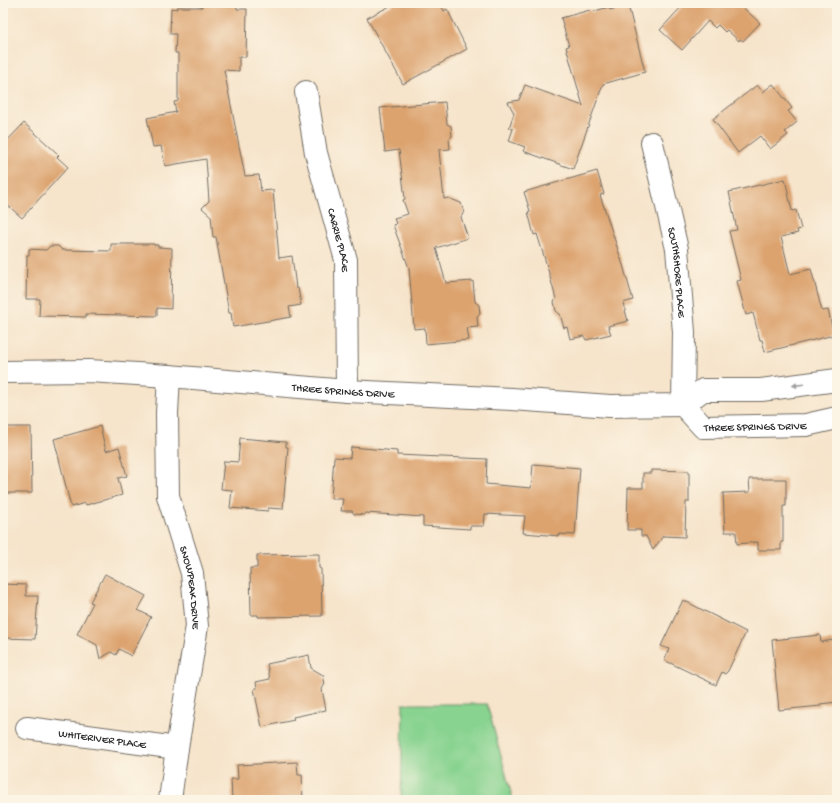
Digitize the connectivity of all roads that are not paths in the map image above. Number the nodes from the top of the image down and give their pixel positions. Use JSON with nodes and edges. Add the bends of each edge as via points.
{"nodes":[{"id":1,"x":306,"y":92,"type":"dead end"},
{"id":2,"x":652,"y":143,"type":"dead end"},
{"id":3,"x":3,"y":372,"type":"edge"},
{"id":4,"x":169,"y":376,"type":"junction"},
{"id":5,"x":837,"y":380,"type":"edge"},
{"id":6,"x":347,"y":391,"type":"junction"},
{"id":7,"x":683,"y":405,"type":"junction"},
{"id":8,"x":837,"y":418,"type":"edge"},
{"id":9,"x":27,"y":728,"type":"dead end"},
{"id":10,"x":177,"y":748,"type":"junction"},
{"id":11,"x":170,"y":800,"type":"edge"}],
"edges":[{"from":1,"to":6,"type":"street","name":"CARRIE PLACE","via":[[316,153],[346,260]]},
{"from":2,"to":7,"type":"street","name":"SOUTHSHORE PLACE","via":[[677,249],[684,332]]},
{"from":3,"to":4,"type":"street","name":"THREE SPRINGS DRIVE","via":[[90,371]]},
{"from":4,"to":6,"type":"street","name":"THREE SPRINGS DRIVE"},
{"from":4,"to":10,"type":"street","name":"SNOWPEAK DRIVE","via":[[168,496],[192,573],[197,626]]},
{"from":5,"to":7,"type":"street","one_way":true,"via":[[761,390],[703,390]]},
{"from":6,"to":7,"type":"street","name":"THREE SPRINGS DRIVE","via":[[512,398],[610,406]]},
{"from":7,"to":8,"type":"street","name":"THREE SPRINGS DRIVE","via":[[703,427],[806,426]]},
{"from":9,"to":10,"type":"street","name":"WHITERIVER PLACE"},
{"from":10,"to":11,"type":"street","name":"SNOWPEAK DRIVE"}]}
